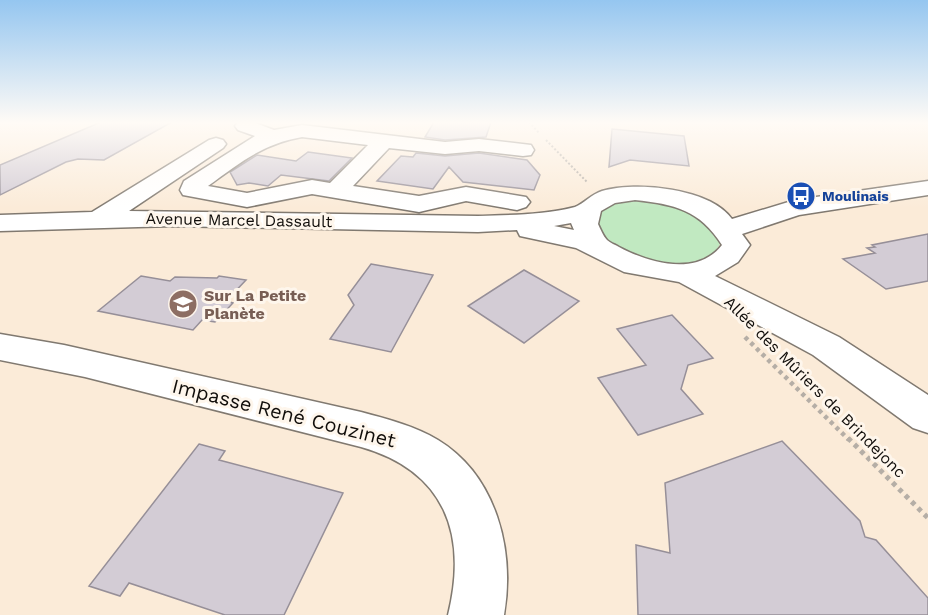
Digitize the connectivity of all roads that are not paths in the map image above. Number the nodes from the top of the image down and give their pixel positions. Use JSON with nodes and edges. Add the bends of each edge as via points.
{"nodes":[{"id":1,"x":232,"y":151,"type":"edge"},
{"id":2,"x":244,"y":151,"type":"edge"},
{"id":3,"x":369,"y":151,"type":"edge"},
{"id":4,"x":928,"y":188,"type":"edge"},
{"id":5,"x":335,"y":190,"type":"junction"},
{"id":6,"x":888,"y":194,"type":"junction"},
{"id":7,"x":517,"y":202,"type":"dead end"},
{"id":8,"x":928,"y":203,"type":"edge"},
{"id":9,"x":696,"y":204,"type":"junction"},
{"id":10,"x":594,"y":205,"type":"junction"},
{"id":11,"x":795,"y":208,"type":"junction"},
{"id":12,"x":101,"y":218,"type":"junction"},
{"id":13,"x":0,"y":224,"type":"edge"},
{"id":14,"x":478,"y":224,"type":"junction"},
{"id":15,"x":729,"y":244,"type":"junction"},
{"id":16,"x":596,"y":246,"type":"junction"},
{"id":17,"x":686,"y":273,"type":"junction"},
{"id":18,"x":826,"y":346,"type":"junction"},
{"id":19,"x":0,"y":347,"type":"edge"},
{"id":20,"x":928,"y":416,"type":"edge"},
{"id":21,"x":476,"y":615,"type":"edge"}],
"edges":[{"from":1,"to":12,"type":"street"},
{"from":2,"to":5,"type":"street","via":[[192,186],[192,190],[247,200],[304,188]]},
{"from":3,"to":5,"type":"street"},
{"from":4,"to":6,"type":"street","name":"Avenue Marcel Dassault"},
{"from":5,"to":7,"type":"street","via":[[419,204],[466,194]]},
{"from":6,"to":8,"type":"street"},
{"from":6,"to":11,"type":"street","name":"Avenue Marcel Dassault"},
{"from":9,"to":10,"type":"street","name":"Avenue Marcel Dassault","via":[[648,193],[624,193]]},
{"from":9,"to":11,"type":"street","name":"Avenue Marcel Dassault"},
{"from":9,"to":15,"type":"street","name":"Avenue Marcel Dassault","via":[[717,216]]},
{"from":10,"to":14,"type":"street","name":"Avenue Marcel Dassault","via":[[525,222]]},
{"from":10,"to":16,"type":"street","via":[[582,223]]},
{"from":11,"to":15,"type":"street","name":"Avenue Marcel Dassault"},
{"from":12,"to":13,"type":"street","name":"Avenue Marcel Dassault"},
{"from":12,"to":14,"type":"street","name":"Avenue Marcel Dassault"},
{"from":14,"to":16,"type":"street","name":"Avenue Marcel Dassault","via":[[551,233]]},
{"from":15,"to":17,"type":"street","name":"Avenue Marcel Dassault","via":[[711,268]]},
{"from":15,"to":18,"type":"street","via":[[750,282]]},
{"from":16,"to":17,"type":"street","name":"Avenue Marcel Dassault","via":[[635,266]]},
{"from":17,"to":18,"type":"street"},
{"from":18,"to":20,"type":"street"},
{"from":19,"to":21,"type":"street","name":"Impasse René Couzinet","via":[[225,397],[378,435],[420,451],[452,481],[476,522],[482,573]]}]}
